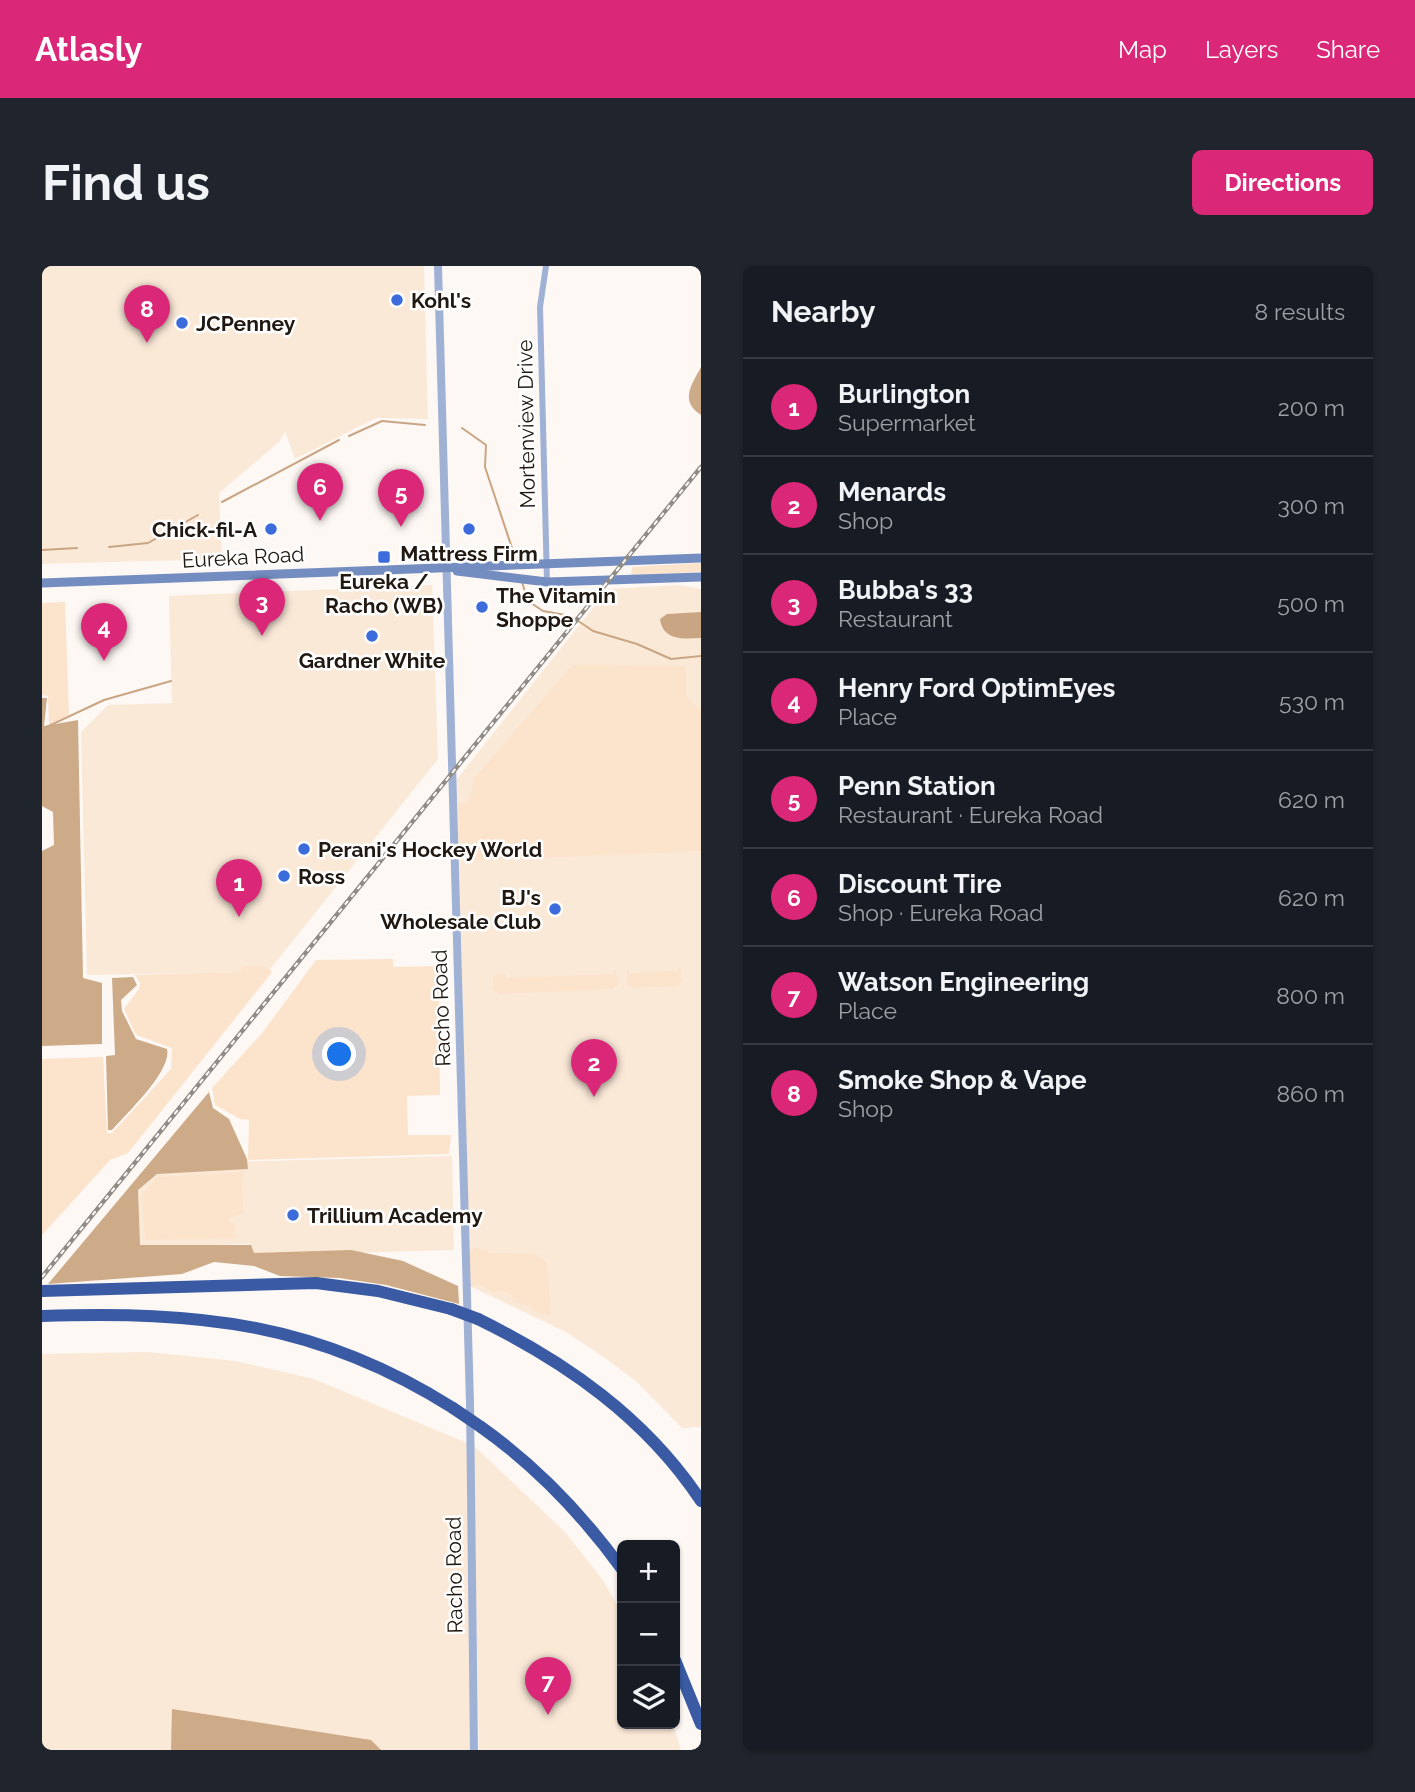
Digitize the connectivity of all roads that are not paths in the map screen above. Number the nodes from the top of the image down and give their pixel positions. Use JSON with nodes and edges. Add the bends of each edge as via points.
{"nodes":[{"id":1,"x":438,"y":266,"type":"edge"},
{"id":2,"x":546,"y":266,"type":"edge"},
{"id":3,"x":701,"y":558,"type":"edge"},
{"id":4,"x":547,"y":565,"type":"junction"},
{"id":5,"x":445,"y":569,"type":"junction"},
{"id":6,"x":701,"y":578,"type":"edge"},
{"id":7,"x":42,"y":583,"type":"edge"},
{"id":8,"x":547,"y":583,"type":"junction"},
{"id":9,"x":42,"y":1291,"type":"edge"},
{"id":10,"x":43,"y":1316,"type":"edge"},
{"id":11,"x":701,"y":1501,"type":"edge"},
{"id":12,"x":617,"y":1563,"type":"edge"},
{"id":13,"x":677,"y":1666,"type":"edge"},
{"id":14,"x":701,"y":1724,"type":"edge"},
{"id":15,"x":474,"y":1750,"type":"edge"}],
"edges":[{"from":1,"to":5,"type":"street","name":"Racho Road"},
{"from":2,"to":4,"type":"street","name":"Mortenview Drive","via":[[540,307]]},
{"from":3,"to":4,"type":"main road","name":"Eureka Road"},
{"from":4,"to":5,"type":"main road","name":"Eureka Road"},
{"from":4,"to":8,"type":"street","name":"Mortenview Drive"},
{"from":5,"to":7,"type":"main road","name":"Eureka Road"},
{"from":5,"to":8,"type":"main road","name":"Eureka Road"},
{"from":5,"to":15,"type":"street","name":"Racho Road","via":[[470,1403]]},
{"from":6,"to":8,"type":"main road","name":"Eureka Road"},
{"from":9,"to":11,"type":"highway","bridge":true,"via":[[316,1283],[378,1291],[451,1310],[550,1357],[605,1396],[653,1441]]},
{"from":10,"to":12,"type":"highway","bridge":true,"via":[[151,1314],[255,1327],[367,1362],[453,1408],[512,1451],[561,1495]]},
{"from":13,"to":14,"type":"highway"}]}
